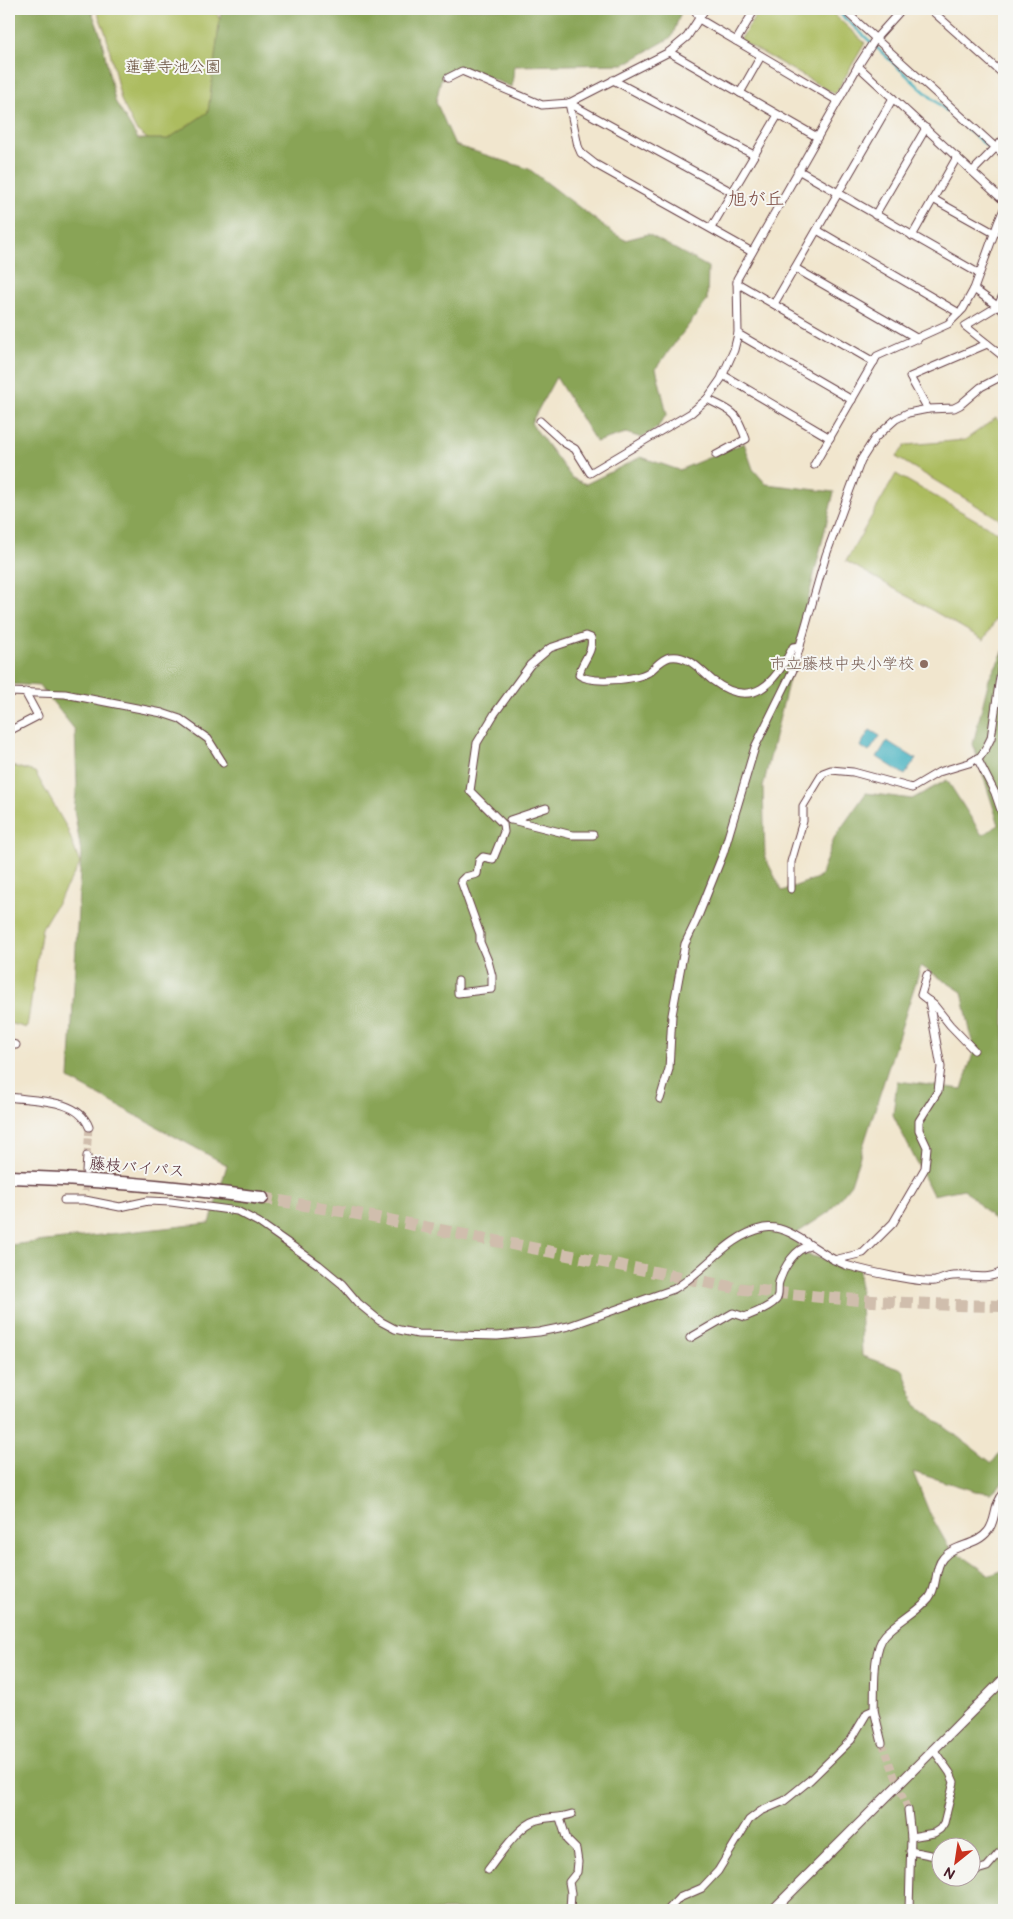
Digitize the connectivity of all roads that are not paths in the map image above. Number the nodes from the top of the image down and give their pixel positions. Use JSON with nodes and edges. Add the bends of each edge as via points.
{"nodes":[{"id":1,"x":695,"y":9,"type":"edge"},
{"id":2,"x":705,"y":9,"type":"edge"},
{"id":3,"x":755,"y":9,"type":"edge"},
{"id":4,"x":843,"y":9,"type":"edge"},
{"id":5,"x":902,"y":9,"type":"edge"},
{"id":6,"x":930,"y":9,"type":"edge"},
{"id":7,"x":699,"y":20,"type":"junction"},
{"id":8,"x":876,"y":38,"type":"junction"},
{"id":9,"x":736,"y":41,"type":"junction"},
{"id":10,"x":669,"y":52,"type":"junction"},
{"id":11,"x":761,"y":56,"type":"junction"},
{"id":12,"x":858,"y":66,"type":"junction"},
{"id":13,"x":1004,"y":75,"type":"edge"},
{"id":14,"x":448,"y":78,"type":"dead end"},
{"id":15,"x":613,"y":80,"type":"junction"},
{"id":16,"x":740,"y":93,"type":"junction"},
{"id":17,"x":893,"y":98,"type":"junction"},
{"id":18,"x":838,"y":101,"type":"junction"},
{"id":19,"x":569,"y":103,"type":"junction"},
{"id":20,"x":778,"y":115,"type":"junction"},
{"id":21,"x":926,"y":128,"type":"junction"},
{"id":22,"x":817,"y":137,"type":"junction"},
{"id":23,"x":1004,"y":139,"type":"edge"},
{"id":24,"x":996,"y":148,"type":"junction"},
{"id":25,"x":754,"y":155,"type":"junction"},
{"id":26,"x":1004,"y":155,"type":"edge"},
{"id":27,"x":957,"y":157,"type":"junction"},
{"id":28,"x":798,"y":170,"type":"junction"},
{"id":29,"x":973,"y":171,"type":"junction"},
{"id":30,"x":732,"y":192,"type":"junction"},
{"id":31,"x":838,"y":193,"type":"junction"},
{"id":32,"x":933,"y":199,"type":"junction"},
{"id":33,"x":1004,"y":201,"type":"edge"},
{"id":34,"x":1004,"y":209,"type":"edge"},
{"id":35,"x":875,"y":214,"type":"junction"},
{"id":36,"x":711,"y":228,"type":"junction"},
{"id":37,"x":817,"y":230,"type":"junction"},
{"id":38,"x":994,"y":233,"type":"junction"},
{"id":39,"x":912,"y":236,"type":"junction"},
{"id":40,"x":752,"y":252,"type":"junction"},
{"id":41,"x":795,"y":268,"type":"junction"},
{"id":42,"x":978,"y":274,"type":"junction"},
{"id":43,"x":737,"y":283,"type":"junction"},
{"id":44,"x":974,"y":288,"type":"junction"},
{"id":45,"x":1004,"y":293,"type":"edge"},
{"id":46,"x":774,"y":304,"type":"junction"},
{"id":47,"x":1001,"y":308,"type":"edge"},
{"id":48,"x":959,"y":312,"type":"junction"},
{"id":49,"x":738,"y":334,"type":"junction"},
{"id":50,"x":918,"y":339,"type":"junction"},
{"id":51,"x":987,"y":344,"type":"junction"},
{"id":52,"x":1004,"y":357,"type":"edge"},
{"id":53,"x":874,"y":362,"type":"junction"},
{"id":54,"x":723,"y":375,"type":"junction"},
{"id":55,"x":1004,"y":375,"type":"edge"},
{"id":56,"x":707,"y":399,"type":"junction"},
{"id":57,"x":852,"y":400,"type":"junction"},
{"id":58,"x":928,"y":409,"type":"junction"},
{"id":59,"x":540,"y":422,"type":"dead end"},
{"id":60,"x":830,"y":438,"type":"junction"},
{"id":61,"x":716,"y":454,"type":"dead end"},
{"id":62,"x":814,"y":465,"type":"dead end"},
{"id":63,"x":800,"y":646,"type":"junction"},
{"id":64,"x":1004,"y":650,"type":"edge"},
{"id":65,"x":9,"y":692,"type":"edge"},
{"id":66,"x":25,"y":692,"type":"junction"},
{"id":67,"x":9,"y":731,"type":"edge"},
{"id":68,"x":977,"y":758,"type":"junction"},
{"id":69,"x":223,"y":763,"type":"dead end"},
{"id":70,"x":546,"y":808,"type":"dead end"},
{"id":71,"x":1004,"y":819,"type":"edge"},
{"id":72,"x":512,"y":820,"type":"junction"},
{"id":73,"x":503,"y":824,"type":"junction"},
{"id":74,"x":593,"y":835,"type":"dead end"},
{"id":75,"x":791,"y":889,"type":"dead end"},
{"id":76,"x":926,"y":975,"type":"dead end"},
{"id":77,"x":458,"y":981,"type":"dead end"},
{"id":78,"x":929,"y":1001,"type":"junction"},
{"id":79,"x":974,"y":1050,"type":"dead end"},
{"id":80,"x":9,"y":1097,"type":"edge"},
{"id":81,"x":660,"y":1099,"type":"dead end"},
{"id":82,"x":88,"y":1127,"type":"dead end"},
{"id":83,"x":87,"y":1156,"type":"tunnel mouth"},
{"id":84,"x":86,"y":1170,"type":"tunnel mouth"},
{"id":85,"x":9,"y":1177,"type":"edge"},
{"id":86,"x":85,"y":1191,"type":"tunnel mouth"},
{"id":87,"x":262,"y":1198,"type":"tunnel mouth"},
{"id":88,"x":64,"y":1200,"type":"dead end"},
{"id":89,"x":84,"y":1200,"type":"junction"},
{"id":90,"x":810,"y":1246,"type":"junction"},
{"id":91,"x":833,"y":1260,"type":"junction"},
{"id":92,"x":1004,"y":1270,"type":"edge"},
{"id":93,"x":690,"y":1338,"type":"dead end"},
{"id":94,"x":1004,"y":1493,"type":"edge"},
{"id":95,"x":1004,"y":1679,"type":"edge"},
{"id":96,"x":874,"y":1710,"type":"junction"},
{"id":97,"x":882,"y":1743,"type":"tunnel mouth"},
{"id":98,"x":933,"y":1749,"type":"junction"},
{"id":99,"x":908,"y":1810,"type":"tunnel mouth"},
{"id":100,"x":572,"y":1814,"type":"dead end"},
{"id":101,"x":560,"y":1818,"type":"junction"},
{"id":102,"x":911,"y":1837,"type":"junction"},
{"id":103,"x":910,"y":1851,"type":"junction"},
{"id":104,"x":930,"y":1855,"type":"edge"},
{"id":105,"x":1004,"y":1858,"type":"edge"},
{"id":106,"x":980,"y":1869,"type":"edge"},
{"id":107,"x":488,"y":1870,"type":"dead end"},
{"id":108,"x":570,"y":1910,"type":"edge"},
{"id":109,"x":668,"y":1910,"type":"edge"},
{"id":110,"x":773,"y":1910,"type":"edge"},
{"id":111,"x":909,"y":1910,"type":"edge"}],
"edges":[{"from":1,"to":7,"type":"street"},
{"from":2,"to":7,"type":"street"},
{"from":3,"to":9,"type":"street"},
{"from":4,"to":8,"type":"street"},
{"from":5,"to":8,"type":"street"},
{"from":6,"to":13,"type":"street"},
{"from":7,"to":9,"type":"street"},
{"from":7,"to":10,"type":"street","via":[[687,37]]},
{"from":8,"to":12,"type":"street"},
{"from":8,"to":24,"type":"street"},
{"from":9,"to":11,"type":"street"},
{"from":10,"to":15,"type":"street"},
{"from":10,"to":16,"type":"street"},
{"from":11,"to":16,"type":"street"},
{"from":11,"to":18,"type":"street"},
{"from":12,"to":17,"type":"street"},
{"from":12,"to":18,"type":"street"},
{"from":14,"to":19,"type":"street","via":[[462,71],[542,105]]},
{"from":15,"to":19,"type":"street"},
{"from":15,"to":25,"type":"street"},
{"from":16,"to":20,"type":"street"},
{"from":17,"to":21,"type":"street"},
{"from":17,"to":31,"type":"street"},
{"from":18,"to":22,"type":"street"},
{"from":19,"to":30,"type":"street"},
{"from":19,"to":36,"type":"street","via":[[581,154]]},
{"from":20,"to":22,"type":"street"},
{"from":20,"to":25,"type":"street"},
{"from":21,"to":27,"type":"street"},
{"from":21,"to":35,"type":"street"},
{"from":22,"to":28,"type":"street"},
{"from":23,"to":24,"type":"street"},
{"from":24,"to":26,"type":"street"},
{"from":24,"to":29,"type":"street"},
{"from":25,"to":30,"type":"street"},
{"from":27,"to":29,"type":"street"},
{"from":27,"to":32,"type":"street"},
{"from":28,"to":31,"type":"street"},
{"from":28,"to":40,"type":"street"},
{"from":29,"to":33,"type":"street"},
{"from":30,"to":36,"type":"street"},
{"from":31,"to":35,"type":"street"},
{"from":31,"to":37,"type":"street"},
{"from":32,"to":38,"type":"street"},
{"from":32,"to":39,"type":"street"},
{"from":34,"to":38,"type":"street"},
{"from":35,"to":39,"type":"street"},
{"from":36,"to":40,"type":"street"},
{"from":37,"to":41,"type":"street"},
{"from":37,"to":48,"type":"street"},
{"from":38,"to":42,"type":"street"},
{"from":39,"to":42,"type":"street"},
{"from":40,"to":43,"type":"street","via":[[736,279]]},
{"from":41,"to":46,"type":"street"},
{"from":41,"to":50,"type":"street"},
{"from":42,"to":44,"type":"street"},
{"from":43,"to":46,"type":"street"},
{"from":43,"to":49,"type":"street"},
{"from":44,"to":47,"type":"street"},
{"from":44,"to":48,"type":"street"},
{"from":45,"to":47,"type":"street"},
{"from":46,"to":53,"type":"street"},
{"from":47,"to":51,"type":"street","via":[[964,326]]},
{"from":48,"to":50,"type":"street","via":[[948,324]]},
{"from":49,"to":54,"type":"street"},
{"from":49,"to":57,"type":"street"},
{"from":50,"to":53,"type":"street","via":[[877,356]]},
{"from":51,"to":52,"type":"street"},
{"from":51,"to":58,"type":"street","via":[[910,377]]},
{"from":53,"to":57,"type":"street"},
{"from":54,"to":56,"type":"street"},
{"from":54,"to":60,"type":"street"},
{"from":55,"to":58,"type":"street","via":[[981,387],[954,408]]},
{"from":56,"to":59,"type":"street","via":[[691,413],[590,473],[575,449]]},
{"from":56,"to":61,"type":"street","via":[[733,412],[746,439]]},
{"from":57,"to":60,"type":"street"},
{"from":58,"to":63,"type":"street","via":[[908,413],[887,426],[860,460],[826,555]]},
{"from":60,"to":62,"type":"street"},
{"from":63,"to":73,"type":"street","via":[[793,647],[775,679],[753,693],[741,693],[721,686],[692,662],[672,656],[648,672],[635,676],[610,680],[583,678],[578,675],[591,649],[591,638],[586,636],[550,648],[530,665],[477,743],[470,791]]},
{"from":63,"to":81,"type":"street","via":[[788,684],[755,747],[723,854],[685,944],[672,1015],[669,1069]]},
{"from":64,"to":68,"type":"street","via":[[991,738]]},
{"from":65,"to":66,"type":"street"},
{"from":66,"to":67,"type":"street","via":[[38,716]]},
{"from":66,"to":69,"type":"street","via":[[65,694],[180,718],[208,739]]},
{"from":68,"to":71,"type":"street"},
{"from":68,"to":75,"type":"street","via":[[939,772],[912,788],[853,772],[830,770],[823,773],[804,806],[791,862]]},
{"from":70,"to":72,"type":"street"},
{"from":72,"to":73,"type":"street"},
{"from":72,"to":74,"type":"street","via":[[572,835]]},
{"from":73,"to":77,"type":"street","via":[[504,832],[493,858],[483,857],[477,874],[461,881],[488,961],[492,989],[458,994]]},
{"from":76,"to":78,"type":"street","via":[[921,995]]},
{"from":78,"to":79,"type":"street"},
{"from":78,"to":91,"type":"street","via":[[941,1067],[938,1092],[919,1121],[919,1130],[927,1147],[925,1168],[893,1223],[863,1253]]},
{"from":80,"to":82,"type":"street","via":[[63,1105],[79,1113]]},
{"from":83,"to":84,"type":"street"},
{"from":85,"to":87,"type":"highway","name":"藤枝バイパス","via":[[77,1178]]},
{"from":86,"to":89,"type":"street"},
{"from":88,"to":89,"type":"street"},
{"from":89,"to":90,"type":"street","via":[[120,1207],[148,1201],[237,1211],[258,1222],[319,1266],[380,1321],[395,1329],[418,1334],[497,1336],[568,1326],[674,1289],[687,1282],[730,1242],[766,1228],[786,1230]]},
{"from":90,"to":91,"type":"street"},
{"from":90,"to":93,"type":"street","via":[[801,1247],[792,1256],[778,1283],[778,1297],[774,1303],[745,1317],[733,1313]]},
{"from":91,"to":92,"type":"street","via":[[848,1266],[935,1281],[952,1276],[991,1277]]},
{"from":94,"to":96,"type":"street","via":[[995,1506],[990,1530],[982,1539],[942,1558],[930,1596],[884,1636],[878,1650]]},
{"from":95,"to":98,"type":"street"},
{"from":96,"to":97,"type":"street"},
{"from":96,"to":109,"type":"street","via":[[866,1713],[852,1740],[810,1780],[784,1801],[749,1820],[718,1871],[702,1888],[679,1898]]},
{"from":98,"to":102,"type":"street","via":[[954,1782],[944,1822],[934,1833]]},
{"from":98,"to":110,"type":"street"},
{"from":99,"to":102,"type":"street"},
{"from":100,"to":101,"type":"street"},
{"from":101,"to":107,"type":"street","via":[[535,1820],[521,1830]]},
{"from":101,"to":108,"type":"street","via":[[566,1840],[576,1849],[578,1862],[577,1872],[569,1882]]},
{"from":102,"to":103,"type":"street"},
{"from":103,"to":104,"type":"street"},
{"from":103,"to":111,"type":"street"},
{"from":105,"to":106,"type":"street","via":[[999,1854]]}]}
